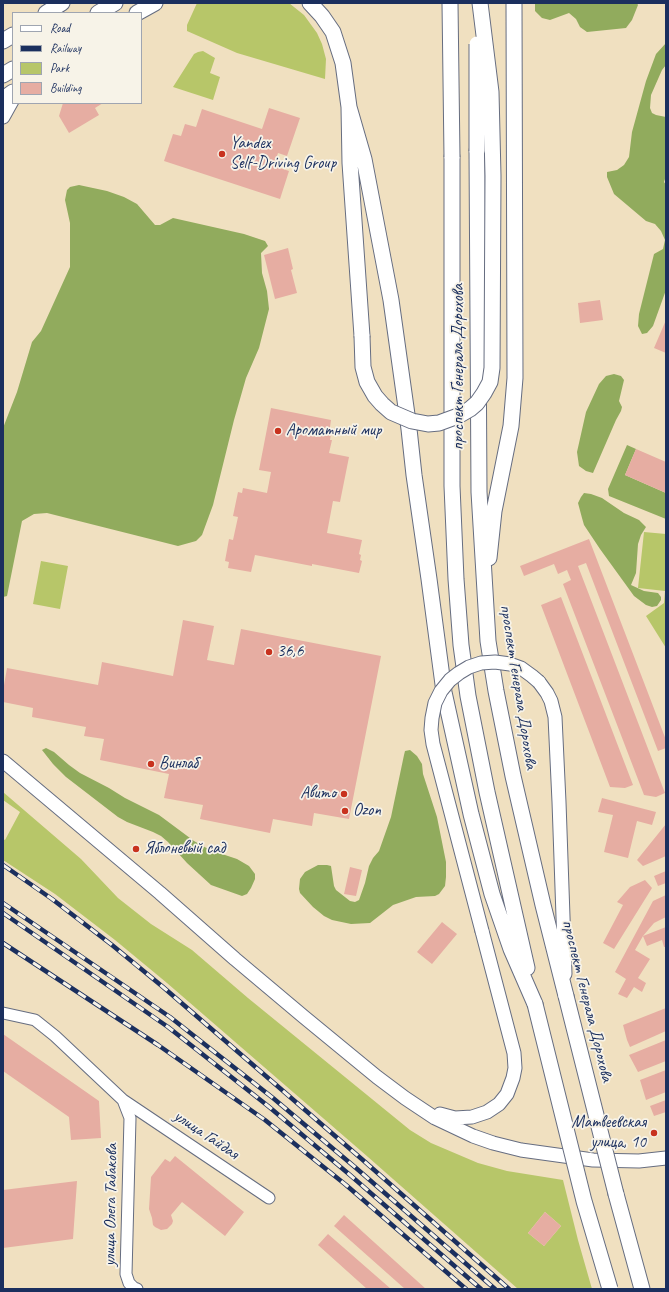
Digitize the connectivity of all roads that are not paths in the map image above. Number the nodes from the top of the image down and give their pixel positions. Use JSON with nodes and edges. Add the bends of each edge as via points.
{"nodes":[{"id":1,"x":62,"y":3,"type":"edge"},
{"id":2,"x":115,"y":3,"type":"edge"},
{"id":3,"x":155,"y":3,"type":"edge"},
{"id":4,"x":310,"y":3,"type":"edge"},
{"id":5,"x":450,"y":3,"type":"edge"},
{"id":6,"x":478,"y":3,"type":"edge"},
{"id":7,"x":514,"y":3,"type":"edge"},
{"id":8,"x":48,"y":12,"type":"edge"},
{"id":9,"x":100,"y":12,"type":"edge"},
{"id":10,"x":139,"y":12,"type":"edge"},
{"id":11,"x":12,"y":36,"type":"edge"},
{"id":12,"x":3,"y":41,"type":"edge"},
{"id":13,"x":12,"y":70,"type":"edge"},
{"id":14,"x":3,"y":76,"type":"edge"},
{"id":15,"x":12,"y":93,"type":"edge"},
{"id":16,"x":3,"y":99,"type":"edge"},
{"id":17,"x":12,"y":101,"type":"edge"},
{"id":18,"x":349,"y":107,"type":"junction"},
{"id":19,"x":3,"y":116,"type":"edge"},
{"id":20,"x":484,"y":602,"type":"junction"},
{"id":21,"x":3,"y":761,"type":"edge"},
{"id":22,"x":566,"y":996,"type":"junction"},
{"id":23,"x":535,"y":1004,"type":"junction"},
{"id":24,"x":3,"y":1014,"type":"edge"},
{"id":25,"x":123,"y":1100,"type":"junction"},
{"id":26,"x":414,"y":1104,"type":"junction"},
{"id":27,"x":130,"y":1118,"type":"joint"},
{"id":28,"x":666,"y":1158,"type":"edge"},
{"id":29,"x":269,"y":1198,"type":"dead end"},
{"id":30,"x":137,"y":1289,"type":"edge"},
{"id":31,"x":610,"y":1289,"type":"edge"},
{"id":32,"x":642,"y":1289,"type":"edge"}],
"edges":[{"from":1,"to":8,"type":"main road"},
{"from":2,"to":9,"type":"main road"},
{"from":3,"to":10,"type":"main road"},
{"from":4,"to":18,"type":"main road","via":[[333,32],[343,63]]},
{"from":5,"to":23,"type":"main road","name":"проспект Генерала Дорохова","bridge":true,"via":[[452,486],[461,645],[487,792]]},
{"from":6,"to":18,"type":"main road","bridge":true,"via":[[491,92],[492,368],[490,382],[477,403],[458,416],[439,423],[412,421],[391,412],[375,396],[367,382],[363,367],[350,163]]},
{"from":6,"to":20,"type":"main road","name":"проспект Генерала Дорохова","bridge":true,"via":[[479,492]]},
{"from":7,"to":20,"type":"main road","via":[[515,378],[511,426],[494,511]]},
{"from":11,"to":12,"type":"main road"},
{"from":13,"to":14,"type":"main road"},
{"from":15,"to":16,"type":"main road"},
{"from":17,"to":19,"type":"street"},
{"from":18,"to":23,"type":"main road","via":[[364,159],[391,300],[444,692],[470,814],[492,894],[511,949]]},
{"from":20,"to":22,"type":"main road","name":"проспект Генерала Дорохова","via":[[496,691],[512,769],[542,905]]},
{"from":21,"to":26,"type":"street","via":[[235,959]]},
{"from":22,"to":26,"type":"street","bridge":true,"via":[[555,717],[549,697],[532,676],[510,664],[481,663],[459,673],[441,691],[435,703],[431,730],[514,1053],[515,1068],[507,1094],[499,1104],[487,1112],[472,1117],[455,1118]]},
{"from":22,"to":32,"type":"main road","name":"проспект Генерала Дорохова","bridge":true},
{"from":23,"to":31,"type":"main road","name":"проспект Генерала Дорохова","bridge":true,"via":[[584,1201]]},
{"from":24,"to":25,"type":"street","name":"улица Гайдая","via":[[35,1020]]},
{"from":25,"to":27,"type":"street","name":"улица Гайдая"},
{"from":25,"to":29,"type":"street","name":"улица Гайдая"},
{"from":26,"to":28,"type":"street","via":[[435,1118],[473,1136],[521,1150],[593,1160],[639,1161]]},
{"from":27,"to":30,"type":"street","name":"улица Олега Табакова","via":[[126,1274],[129,1283]]}]}
